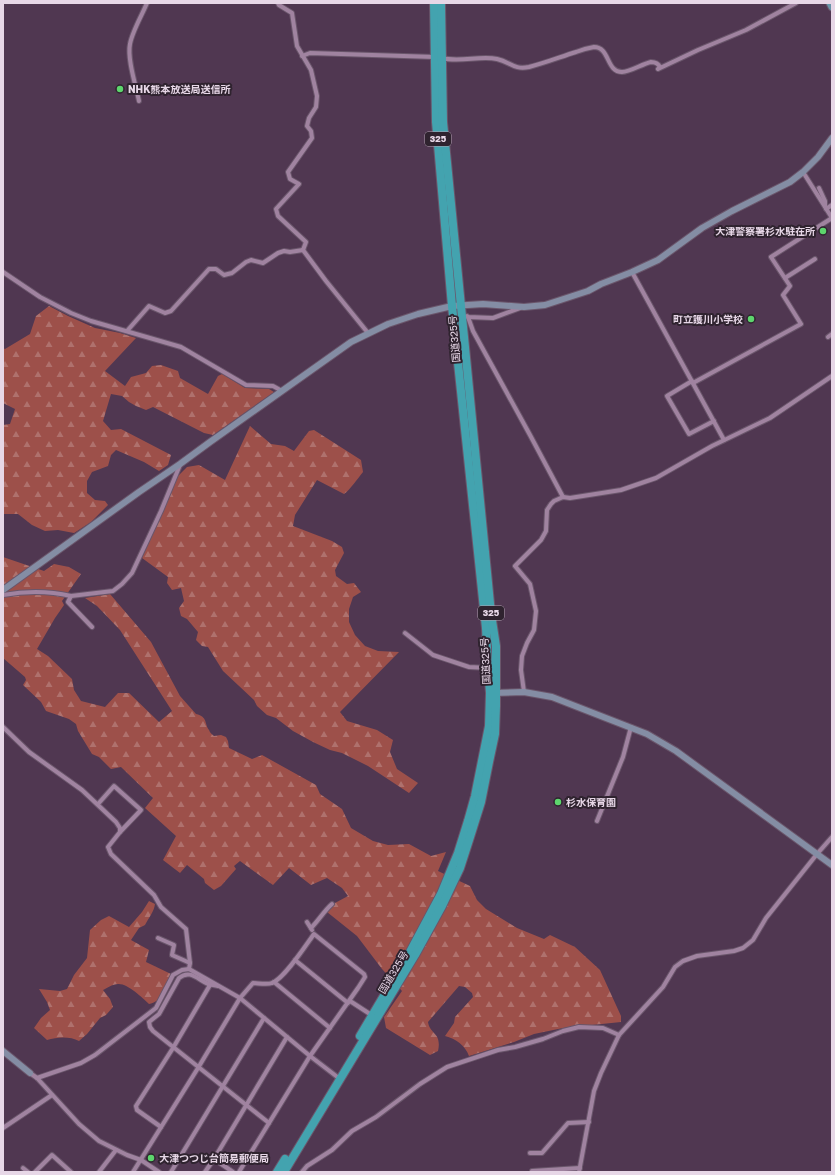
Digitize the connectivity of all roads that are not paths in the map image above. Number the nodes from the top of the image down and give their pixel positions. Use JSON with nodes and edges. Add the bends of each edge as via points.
{"nodes":[{"id":1,"x":147,"y":3,"type":"edge"},
{"id":2,"x":278,"y":3,"type":"edge"},
{"id":3,"x":434,"y":3,"type":"edge"},
{"id":4,"x":441,"y":3,"type":"edge"},
{"id":5,"x":796,"y":3,"type":"edge"},
{"id":6,"x":830,"y":3,"type":"edge"},
{"id":7,"x":832,"y":7,"type":"edge"},
{"id":8,"x":302,"y":56,"type":"junction"},
{"id":9,"x":438,"y":58,"type":"junction"},
{"id":10,"x":139,"y":101,"type":"dead end"},
{"id":11,"x":832,"y":138,"type":"edge"},
{"id":12,"x":803,"y":172,"type":"junction"},
{"id":13,"x":819,"y":188,"type":"dead end"},
{"id":14,"x":832,"y":205,"type":"edge"},
{"id":15,"x":826,"y":208,"type":"junction"},
{"id":16,"x":832,"y":218,"type":"edge"},
{"id":17,"x":303,"y":250,"type":"junction"},
{"id":18,"x":816,"y":259,"type":"dead end"},
{"id":19,"x":3,"y":272,"type":"edge"},
{"id":20,"x":632,"y":272,"type":"junction"},
{"id":21,"x":785,"y":278,"type":"junction"},
{"id":22,"x":452,"y":306,"type":"junction"},
{"id":23,"x":524,"y":307,"type":"junction"},
{"id":24,"x":462,"y":308,"type":"junction"},
{"id":25,"x":468,"y":317,"type":"junction"},
{"id":26,"x":127,"y":331,"type":"junction"},
{"id":27,"x":368,"y":333,"type":"junction"},
{"id":28,"x":832,"y":334,"type":"edge"},
{"id":29,"x":828,"y":337,"type":"dead end"},
{"id":30,"x":832,"y":376,"type":"edge"},
{"id":31,"x":693,"y":382,"type":"junction"},
{"id":32,"x":282,"y":391,"type":"junction"},
{"id":33,"x":714,"y":421,"type":"junction"},
{"id":34,"x":724,"y":440,"type":"junction"},
{"id":35,"x":180,"y":464,"type":"junction"},
{"id":36,"x":564,"y":497,"type":"junction"},
{"id":37,"x":3,"y":590,"type":"edge"},
{"id":38,"x":3,"y":594,"type":"edge"},
{"id":39,"x":71,"y":596,"type":"junction"},
{"id":40,"x":92,"y":627,"type":"dead end"},
{"id":41,"x":404,"y":633,"type":"dead end"},
{"id":42,"x":488,"y":668,"type":"junction"},
{"id":43,"x":524,"y":692,"type":"junction"},
{"id":44,"x":494,"y":693,"type":"junction"},
{"id":45,"x":3,"y":727,"type":"edge"},
{"id":46,"x":631,"y":727,"type":"junction"},
{"id":47,"x":98,"y":804,"type":"junction"},
{"id":48,"x":597,"y":821,"type":"dead end"},
{"id":49,"x":120,"y":832,"type":"junction"},
{"id":50,"x":832,"y":837,"type":"edge"},
{"id":51,"x":816,"y":854,"type":"junction"},
{"id":52,"x":832,"y":865,"type":"edge"},
{"id":53,"x":332,"y":904,"type":"dead end"},
{"id":54,"x":307,"y":922,"type":"dead end"},
{"id":55,"x":311,"y":928,"type":"junction"},
{"id":56,"x":314,"y":934,"type":"junction"},
{"id":57,"x":158,"y":938,"type":"dead end"},
{"id":58,"x":295,"y":960,"type":"junction"},
{"id":59,"x":190,"y":963,"type":"junction"},
{"id":60,"x":189,"y":969,"type":"junction"},
{"id":61,"x":274,"y":982,"type":"junction"},
{"id":62,"x":210,"y":985,"type":"junction"},
{"id":63,"x":219,"y":986,"type":"junction"},
{"id":64,"x":240,"y":998,"type":"junction"},
{"id":65,"x":349,"y":1002,"type":"junction"},
{"id":66,"x":374,"y":1017,"type":"junction"},
{"id":67,"x":264,"y":1018,"type":"junction"},
{"id":68,"x":330,"y":1028,"type":"junction"},
{"id":69,"x":619,"y":1035,"type":"junction"},
{"id":70,"x":287,"y":1037,"type":"junction"},
{"id":71,"x":173,"y":1048,"type":"junction"},
{"id":72,"x":3,"y":1051,"type":"edge"},
{"id":73,"x":310,"y":1056,"type":"junction"},
{"id":74,"x":198,"y":1068,"type":"junction"},
{"id":75,"x":30,"y":1073,"type":"joint"},
{"id":76,"x":37,"y":1078,"type":"junction"},
{"id":77,"x":338,"y":1078,"type":"junction"},
{"id":78,"x":222,"y":1086,"type":"junction"},
{"id":79,"x":52,"y":1095,"type":"junction"},
{"id":80,"x":246,"y":1105,"type":"junction"},
{"id":81,"x":589,"y":1122,"type":"junction"},
{"id":82,"x":269,"y":1123,"type":"junction"},
{"id":83,"x":161,"y":1127,"type":"junction"},
{"id":84,"x":3,"y":1128,"type":"edge"},
{"id":85,"x":116,"y":1150,"type":"junction"},
{"id":86,"x":530,"y":1153,"type":"dead end"},
{"id":87,"x":214,"y":1159,"type":"junction"},
{"id":88,"x":141,"y":1160,"type":"junction"},
{"id":89,"x":23,"y":1168,"type":"dead end"},
{"id":90,"x":579,"y":1170,"type":"edge"},
{"id":91,"x":532,"y":1171,"type":"edge"},
{"id":92,"x":28,"y":1172,"type":"edge"},
{"id":93,"x":35,"y":1172,"type":"edge"},
{"id":94,"x":71,"y":1172,"type":"edge"},
{"id":95,"x":99,"y":1172,"type":"edge"},
{"id":96,"x":133,"y":1172,"type":"edge"},
{"id":97,"x":159,"y":1172,"type":"edge"},
{"id":98,"x":171,"y":1172,"type":"edge"},
{"id":99,"x":205,"y":1172,"type":"edge"},
{"id":100,"x":233,"y":1172,"type":"edge"},
{"id":101,"x":239,"y":1172,"type":"edge"},
{"id":102,"x":277,"y":1172,"type":"edge"},
{"id":103,"x":284,"y":1172,"type":"edge"},
{"id":104,"x":302,"y":1172,"type":"edge"}],
"edges":[{"from":1,"to":10,"type":"street","via":[[130,44]]},
{"from":2,"to":8,"type":"street","via":[[292,13],[297,46]]},
{"from":3,"to":9,"type":"highway","name":"国道325号","number":"325"},
{"from":4,"to":9,"type":"highway","name":"国道325号","number":"325"},
{"from":5,"to":9,"type":"street","via":[[746,30],[658,70],[659,65],[651,62],[619,72],[611,65],[602,50],[592,47],[522,68],[516,68],[497,59]]},
{"from":6,"to":7,"type":"main road"},
{"from":8,"to":9,"type":"street","via":[[310,52]]},
{"from":8,"to":17,"type":"street","via":[[311,70],[317,96],[316,107],[307,126],[312,138],[288,172],[290,179],[299,184],[276,209],[278,216],[306,242]]},
{"from":9,"to":22,"type":"highway","name":"国道325号","number":"325","via":[[436,122]]},
{"from":9,"to":24,"type":"highway","name":"国道325号","number":"325"},
{"from":11,"to":12,"type":"street"},
{"from":12,"to":15,"type":"street"},
{"from":12,"to":20,"type":"street","via":[[790,182],[702,228],[658,260]]},
{"from":13,"to":15,"type":"street","via":[[826,201]]},
{"from":14,"to":15,"type":"street"},
{"from":15,"to":16,"type":"street"},
{"from":16,"to":21,"type":"street","via":[[771,257]]},
{"from":17,"to":26,"type":"street","via":[[284,251],[263,263],[251,260],[232,273],[224,275],[216,269],[209,269],[171,311],[165,313],[149,306]]},
{"from":17,"to":27,"type":"street"},
{"from":18,"to":21,"type":"street"},
{"from":19,"to":26,"type":"street","via":[[40,297],[71,313]]},
{"from":20,"to":23,"type":"street","via":[[559,301]]},
{"from":20,"to":31,"type":"street"},
{"from":21,"to":31,"type":"street","via":[[790,286],[783,295],[801,324]]},
{"from":22,"to":24,"type":"street"},
{"from":22,"to":27,"type":"street","via":[[418,314]]},
{"from":22,"to":42,"type":"highway","name":"国道325号","number":"325"},
{"from":23,"to":24,"type":"street","via":[[483,304]]},
{"from":23,"to":25,"type":"street","via":[[493,318]]},
{"from":24,"to":25,"type":"street"},
{"from":24,"to":44,"type":"highway","name":"国道325号","number":"325","via":[[484,552],[496,646]]},
{"from":25,"to":36,"type":"street","via":[[473,331]]},
{"from":26,"to":32,"type":"street","via":[[181,347],[246,385],[273,386]]},
{"from":27,"to":32,"type":"street","via":[[351,342]]},
{"from":28,"to":29,"type":"street"},
{"from":30,"to":34,"type":"street","via":[[770,418]]},
{"from":31,"to":33,"type":"street"},
{"from":31,"to":33,"type":"street","via":[[667,396],[689,434]]},
{"from":32,"to":35,"type":"street"},
{"from":33,"to":34,"type":"street"},
{"from":34,"to":36,"type":"street","via":[[639,485],[597,494]]},
{"from":35,"to":37,"type":"street"},
{"from":35,"to":39,"type":"street","via":[[132,573],[113,590]]},
{"from":36,"to":43,"type":"street","via":[[550,504],[547,510],[546,531],[541,540],[515,566],[530,584],[536,611],[534,630],[522,656]]},
{"from":38,"to":39,"type":"street","via":[[38,592]]},
{"from":39,"to":40,"type":"street","via":[[68,602]]},
{"from":41,"to":42,"type":"street","via":[[433,654],[469,667]]},
{"from":42,"to":44,"type":"highway","name":"国道325号","number":"325"},
{"from":43,"to":44,"type":"street"},
{"from":43,"to":46,"type":"street","via":[[562,700]]},
{"from":44,"to":66,"type":"highway","name":"国道325号","number":"325","via":[[494,734],[481,802],[460,868],[417,951]]},
{"from":45,"to":47,"type":"street","via":[[29,752]]},
{"from":46,"to":48,"type":"street","via":[[623,757]]},
{"from":46,"to":51,"type":"street","via":[[676,751]]},
{"from":47,"to":49,"type":"street","via":[[116,822]]},
{"from":47,"to":49,"type":"street","via":[[114,786],[141,810]]},
{"from":49,"to":59,"type":"street","via":[[108,847],[111,854],[154,895],[161,907],[186,929]]},
{"from":50,"to":51,"type":"street"},
{"from":51,"to":52,"type":"street"},
{"from":51,"to":69,"type":"street","via":[[766,918],[753,940],[734,951],[698,956],[683,961]]},
{"from":53,"to":55,"type":"street"},
{"from":54,"to":55,"type":"street"},
{"from":55,"to":56,"type":"street"},
{"from":56,"to":58,"type":"street"},
{"from":56,"to":65,"type":"street","via":[[366,977]]},
{"from":57,"to":59,"type":"street","via":[[174,945],[172,955]]},
{"from":58,"to":61,"type":"street"},
{"from":58,"to":65,"type":"street"},
{"from":59,"to":60,"type":"street"},
{"from":60,"to":63,"type":"street"},
{"from":60,"to":76,"type":"street","via":[[173,975],[156,1008],[95,1055],[81,1063]]},
{"from":61,"to":64,"type":"street","via":[[253,983]]},
{"from":61,"to":68,"type":"street"},
{"from":62,"to":63,"type":"street"},
{"from":62,"to":71,"type":"street"},
{"from":62,"to":71,"type":"street","via":[[190,974],[183,974],[178,978],[158,1014],[149,1022],[153,1031]]},
{"from":63,"to":64,"type":"street"},
{"from":64,"to":67,"type":"street"},
{"from":64,"to":74,"type":"street"},
{"from":65,"to":66,"type":"street"},
{"from":65,"to":68,"type":"street"},
{"from":66,"to":77,"type":"highway","name":"国道325号","number":"325"},
{"from":67,"to":70,"type":"street"},
{"from":67,"to":78,"type":"street"},
{"from":68,"to":73,"type":"street"},
{"from":69,"to":81,"type":"street","via":[[594,1091]]},
{"from":69,"to":104,"type":"street","via":[[603,1028],[579,1027],[447,1067],[352,1131],[332,1150]]},
{"from":70,"to":73,"type":"street"},
{"from":70,"to":80,"type":"street"},
{"from":71,"to":74,"type":"street"},
{"from":71,"to":83,"type":"street","via":[[136,1106],[136,1110]]},
{"from":72,"to":75,"type":"street"},
{"from":73,"to":77,"type":"street"},
{"from":73,"to":82,"type":"street"},
{"from":74,"to":78,"type":"street"},
{"from":74,"to":83,"type":"street"},
{"from":75,"to":76,"type":"street"},
{"from":76,"to":79,"type":"street"},
{"from":77,"to":102,"type":"highway","name":"国道325号","number":"325"},
{"from":77,"to":103,"type":"highway","name":"国道325号","number":"325"},
{"from":78,"to":80,"type":"street"},
{"from":78,"to":98,"type":"street"},
{"from":79,"to":84,"type":"street"},
{"from":79,"to":85,"type":"street","via":[[79,1124],[99,1141]]},
{"from":80,"to":82,"type":"street"},
{"from":80,"to":87,"type":"street"},
{"from":81,"to":86,"type":"street","via":[[568,1123],[542,1153]]},
{"from":81,"to":90,"type":"street"},
{"from":82,"to":101,"type":"street"},
{"from":83,"to":88,"type":"street"},
{"from":85,"to":88,"type":"street"},
{"from":85,"to":95,"type":"street"},
{"from":87,"to":99,"type":"street"},
{"from":87,"to":100,"type":"street"},
{"from":88,"to":96,"type":"street"},
{"from":88,"to":97,"type":"street"},
{"from":89,"to":92,"type":"street"},
{"from":90,"to":91,"type":"street"},
{"from":93,"to":94,"type":"street","via":[[52,1155]]}]}
